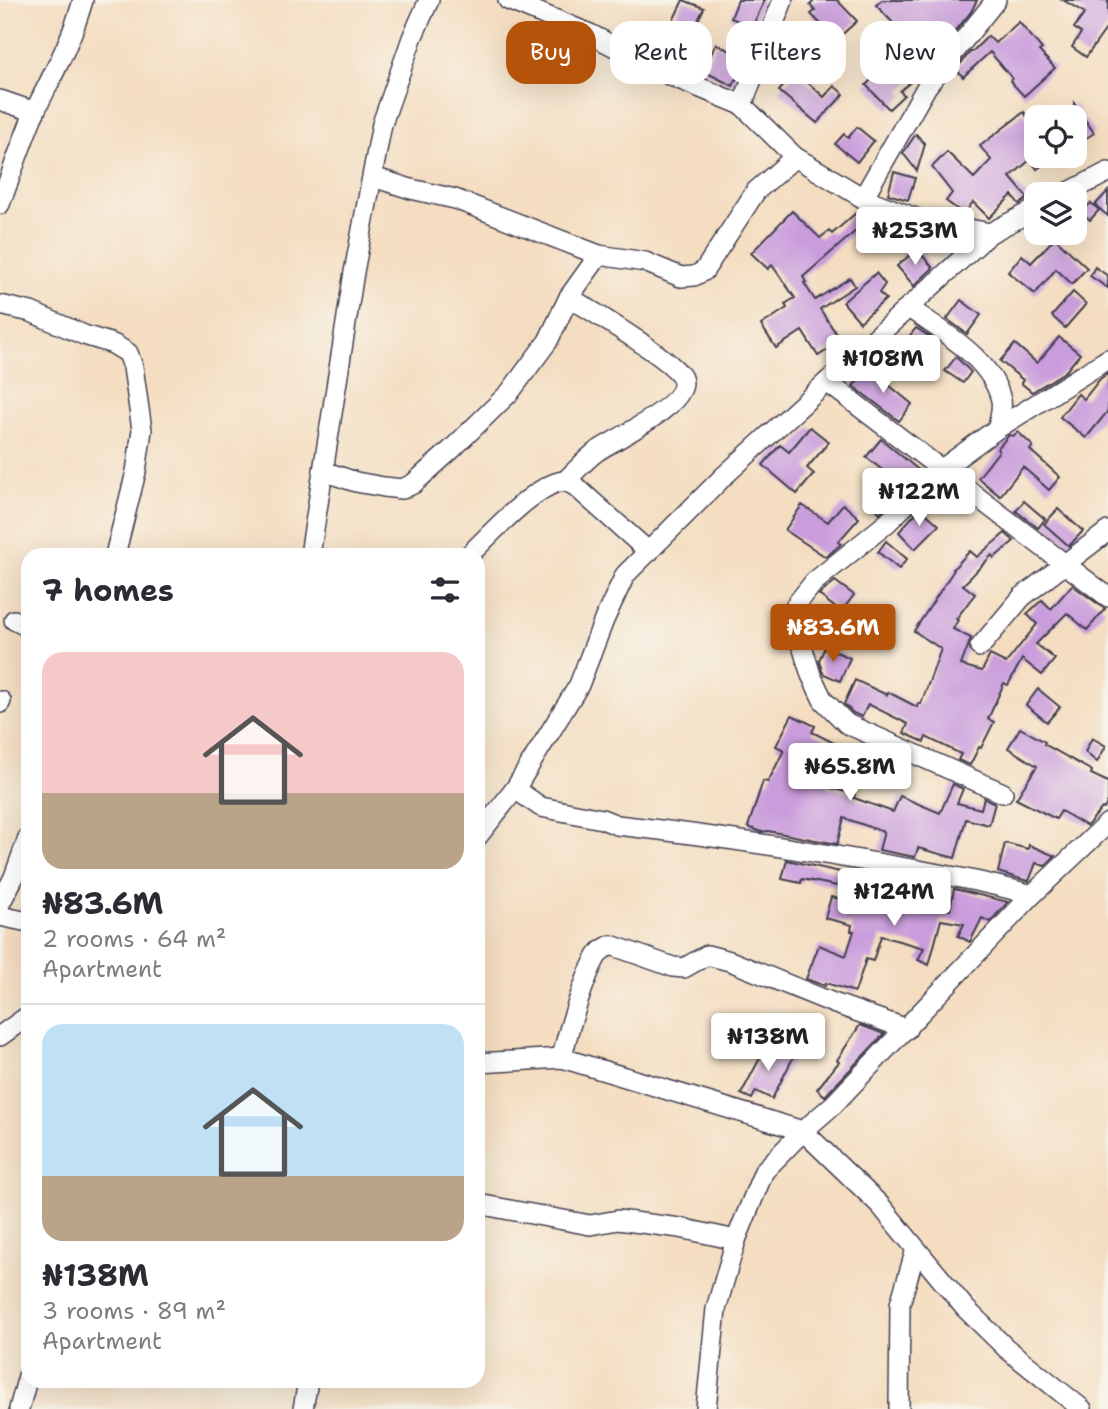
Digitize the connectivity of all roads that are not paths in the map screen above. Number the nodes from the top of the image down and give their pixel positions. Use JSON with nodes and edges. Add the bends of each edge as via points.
{"nodes":[{"id":1,"x":82,"y":0,"type":"edge"},
{"id":2,"x":429,"y":0,"type":"edge"},
{"id":3,"x":508,"y":0,"type":"edge"},
{"id":4,"x":783,"y":0,"type":"edge"},
{"id":5,"x":996,"y":0,"type":"edge"},
{"id":6,"x":0,"y":100,"type":"edge"},
{"id":7,"x":742,"y":105,"type":"junction"},
{"id":8,"x":35,"y":112,"type":"junction"},
{"id":9,"x":795,"y":157,"type":"junction"},
{"id":10,"x":1108,"y":172,"type":"edge"},
{"id":11,"x":373,"y":177,"type":"junction"},
{"id":12,"x":1087,"y":183,"type":"edge"},
{"id":13,"x":863,"y":198,"type":"junction"},
{"id":14,"x":0,"y":204,"type":"edge"},
{"id":15,"x":1024,"y":215,"type":"edge"},
{"id":16,"x":990,"y":233,"type":"junction"},
{"id":17,"x":600,"y":255,"type":"junction"},
{"id":18,"x":569,"y":297,"type":"junction"},
{"id":19,"x":0,"y":305,"type":"edge"},
{"id":20,"x":908,"y":307,"type":"junction"},
{"id":21,"x":1108,"y":359,"type":"edge"},
{"id":22,"x":827,"y":382,"type":"junction"},
{"id":23,"x":998,"y":428,"type":"junction"},
{"id":24,"x":942,"y":469,"type":"junction"},
{"id":25,"x":323,"y":471,"type":"junction"},
{"id":26,"x":565,"y":481,"type":"junction"},
{"id":27,"x":1108,"y":531,"type":"edge"},
{"id":28,"x":117,"y":548,"type":"edge"},
{"id":29,"x":311,"y":548,"type":"edge"},
{"id":30,"x":477,"y":548,"type":"edge"},
{"id":31,"x":649,"y":552,"type":"junction"},
{"id":32,"x":1065,"y":565,"type":"junction"},
{"id":33,"x":1108,"y":597,"type":"edge"},
{"id":34,"x":981,"y":646,"type":"dead end"},
{"id":35,"x":515,"y":789,"type":"junction"},
{"id":36,"x":1003,"y":793,"type":"dead end"},
{"id":37,"x":1108,"y":823,"type":"edge"},
{"id":38,"x":485,"y":827,"type":"edge"},
{"id":39,"x":21,"y":858,"type":"edge"},
{"id":40,"x":1032,"y":895,"type":"junction"},
{"id":41,"x":0,"y":904,"type":"edge"},
{"id":42,"x":0,"y":916,"type":"edge"},
{"id":43,"x":21,"y":920,"type":"edge"},
{"id":44,"x":21,"y":1021,"type":"edge"},
{"id":45,"x":907,"y":1029,"type":"junction"},
{"id":46,"x":0,"y":1036,"type":"edge"},
{"id":47,"x":562,"y":1058,"type":"junction"},
{"id":48,"x":485,"y":1063,"type":"edge"},
{"id":49,"x":803,"y":1131,"type":"junction"},
{"id":50,"x":485,"y":1206,"type":"edge"},
{"id":51,"x":736,"y":1240,"type":"junction"},
{"id":52,"x":916,"y":1249,"type":"junction"},
{"id":53,"x":25,"y":1388,"type":"edge"},
{"id":54,"x":307,"y":1388,"type":"edge"},
{"id":55,"x":19,"y":1409,"type":"edge"},
{"id":56,"x":303,"y":1409,"type":"edge"},
{"id":57,"x":706,"y":1409,"type":"edge"},
{"id":58,"x":899,"y":1409,"type":"edge"},
{"id":59,"x":1082,"y":1409,"type":"edge"}],
"edges":[{"from":1,"to":8,"type":"street","via":[[59,65]]},
{"from":2,"to":11,"type":"street","via":[[382,124]]},
{"from":3,"to":7,"type":"street"},
{"from":4,"to":7,"type":"street"},
{"from":5,"to":13,"type":"street","via":[[928,86]]},
{"from":6,"to":8,"type":"street"},
{"from":7,"to":9,"type":"street"},
{"from":8,"to":14,"type":"street"},
{"from":9,"to":13,"type":"street"},
{"from":9,"to":17,"type":"street","via":[[757,191],[704,271],[681,277],[645,262]]},
{"from":10,"to":12,"type":"street"},
{"from":11,"to":17,"type":"street","via":[[455,199]]},
{"from":11,"to":25,"type":"street"},
{"from":13,"to":16,"type":"street","via":[[918,219]]},
{"from":15,"to":16,"type":"street"},
{"from":16,"to":20,"type":"street"},
{"from":17,"to":18,"type":"street"},
{"from":18,"to":25,"type":"street","via":[[548,341],[510,392],[413,484],[402,489],[384,487]]},
{"from":18,"to":26,"type":"street","via":[[668,362],[684,383],[670,403],[644,425],[596,452]]},
{"from":19,"to":28,"type":"street","via":[[31,312],[128,353],[142,430]]},
{"from":20,"to":22,"type":"street"},
{"from":20,"to":23,"type":"street","via":[[967,350],[984,369],[1001,401]]},
{"from":21,"to":23,"type":"street"},
{"from":22,"to":24,"type":"street"},
{"from":22,"to":31,"type":"street"},
{"from":23,"to":24,"type":"street"},
{"from":24,"to":32,"type":"street"},
{"from":24,"to":36,"type":"street","via":[[887,523],[814,582],[795,606],[795,623],[823,700],[846,724]]},
{"from":25,"to":29,"type":"street"},
{"from":26,"to":30,"type":"street","via":[[538,493]]},
{"from":26,"to":31,"type":"street"},
{"from":27,"to":32,"type":"street"},
{"from":31,"to":35,"type":"street","via":[[625,575],[579,685]]},
{"from":32,"to":33,"type":"street"},
{"from":32,"to":34,"type":"street","via":[[1022,597]]},
{"from":35,"to":38,"type":"street"},
{"from":35,"to":40,"type":"street","via":[[541,807],[617,825],[717,836]]},
{"from":37,"to":40,"type":"street"},
{"from":39,"to":41,"type":"street"},
{"from":40,"to":45,"type":"street"},
{"from":42,"to":43,"type":"street"},
{"from":44,"to":46,"type":"street"},
{"from":45,"to":47,"type":"street","via":[[707,954],[684,968],[673,967],[611,945],[601,951],[592,969]]},
{"from":45,"to":49,"type":"street"},
{"from":47,"to":48,"type":"street"},
{"from":47,"to":49,"type":"street"},
{"from":49,"to":51,"type":"street","via":[[764,1171]]},
{"from":49,"to":52,"type":"street","via":[[880,1205]]},
{"from":50,"to":51,"type":"street","via":[[590,1225],[618,1220]]},
{"from":51,"to":57,"type":"street","via":[[716,1309]]},
{"from":52,"to":58,"type":"street","via":[[900,1304]]},
{"from":52,"to":59,"type":"street","via":[[1006,1348]]},
{"from":53,"to":55,"type":"street"},
{"from":54,"to":56,"type":"street"}]}
